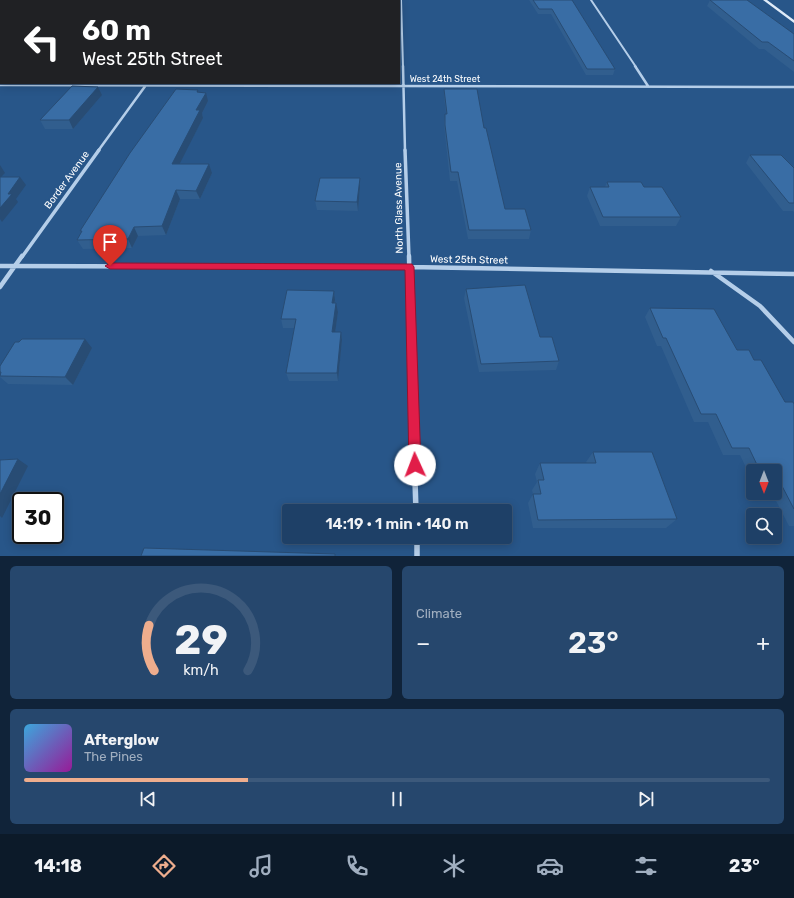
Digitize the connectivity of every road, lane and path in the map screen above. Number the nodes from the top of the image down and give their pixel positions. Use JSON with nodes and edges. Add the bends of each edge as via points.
{"nodes":[{"id":1,"x":401,"y":0,"type":"edge"},
{"id":2,"x":591,"y":0,"type":"edge"},
{"id":3,"x":765,"y":0,"type":"edge"},
{"id":4,"x":794,"y":22,"type":"edge"},
{"id":5,"x":147,"y":84,"type":"edge"},
{"id":6,"x":0,"y":85,"type":"edge"},
{"id":7,"x":405,"y":86,"type":"junction"},
{"id":8,"x":648,"y":86,"type":"junction"},
{"id":9,"x":794,"y":87,"type":"edge"},
{"id":10,"x":0,"y":266,"type":"edge"},
{"id":11,"x":15,"y":266,"type":"junction"},
{"id":12,"x":409,"y":267,"type":"junction"},
{"id":13,"x":710,"y":271,"type":"junction"},
{"id":14,"x":794,"y":274,"type":"edge"},
{"id":15,"x":0,"y":287,"type":"edge"},
{"id":16,"x":794,"y":342,"type":"edge"},
{"id":17,"x":416,"y":504,"type":"edge"},
{"id":18,"x":417,"y":544,"type":"edge"},
{"id":19,"x":417,"y":556,"type":"edge"}],
"edges":[{"from":1,"to":7,"type":"street","name":"North Glass Avenue"},
{"from":2,"to":8,"type":"street"},
{"from":3,"to":4,"type":"street"},
{"from":5,"to":6,"type":"street","name":"West 24th Street"},
{"from":5,"to":7,"type":"street","name":"West 24th Street"},
{"from":5,"to":11,"type":"street","name":"Border Avenue"},
{"from":7,"to":8,"type":"street","name":"West 24th Street"},
{"from":7,"to":12,"type":"street","name":"North Glass Avenue"},
{"from":8,"to":9,"type":"street","name":"West 24th Street"},
{"from":10,"to":11,"type":"street","name":"West 25th Street"},
{"from":11,"to":12,"type":"street","name":"West 25th Street"},
{"from":11,"to":15,"type":"street","name":"Border Avenue"},
{"from":12,"to":13,"type":"street","name":"West 25th Street"},
{"from":12,"to":17,"type":"street","name":"North Glass Avenue"},
{"from":13,"to":14,"type":"street","name":"West 25th Street"},
{"from":13,"to":16,"type":"street","via":[[760,306]]},
{"from":18,"to":19,"type":"street"}]}
